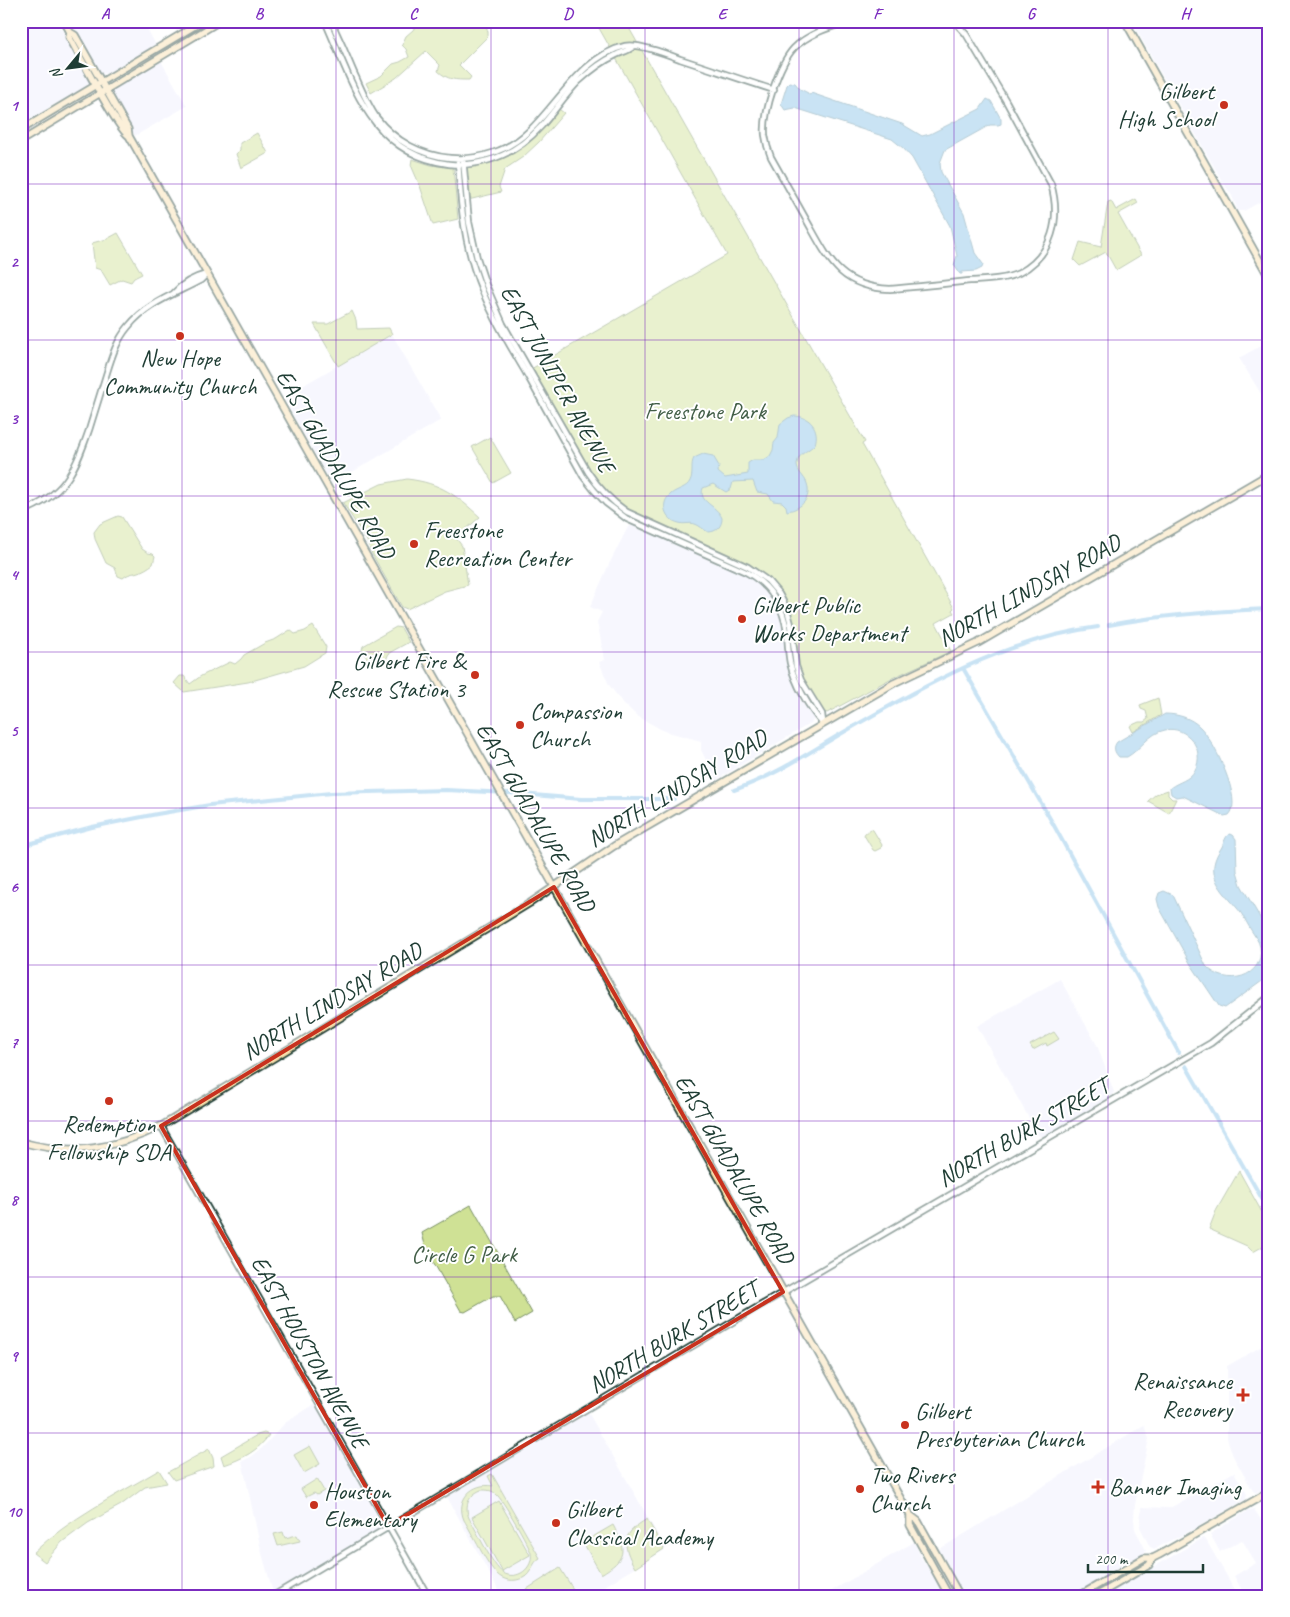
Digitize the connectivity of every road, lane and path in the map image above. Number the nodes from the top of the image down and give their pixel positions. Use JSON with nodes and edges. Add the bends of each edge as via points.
{"nodes":[{"id":1,"x":64,"y":21,"type":"edge"},
{"id":2,"x":203,"y":21,"type":"edge"},
{"id":3,"x":220,"y":21,"type":"edge"},
{"id":4,"x":325,"y":21,"type":"edge"},
{"id":5,"x":331,"y":21,"type":"edge"},
{"id":6,"x":850,"y":21,"type":"edge"},
{"id":7,"x":954,"y":21,"type":"edge"},
{"id":8,"x":1125,"y":21,"type":"edge"},
{"id":9,"x":99,"y":83,"type":"junction"},
{"id":10,"x":103,"y":90,"type":"junction"},
{"id":11,"x":774,"y":90,"type":"junction"},
{"id":12,"x":21,"y":130,"type":"edge"},
{"id":13,"x":21,"y":141,"type":"edge"},
{"id":14,"x":461,"y":162,"type":"junction"},
{"id":15,"x":207,"y":274,"type":"junction"},
{"id":16,"x":1269,"y":277,"type":"edge"},
{"id":17,"x":1269,"y":474,"type":"edge"},
{"id":18,"x":21,"y":512,"type":"edge"},
{"id":19,"x":823,"y":724,"type":"junction"},
{"id":20,"x":554,"y":887,"type":"junction"},
{"id":21,"x":1269,"y":997,"type":"edge"},
{"id":22,"x":162,"y":1126,"type":"junction"},
{"id":23,"x":21,"y":1142,"type":"edge"},
{"id":24,"x":783,"y":1292,"type":"junction"},
{"id":25,"x":1269,"y":1492,"type":"edge"},
{"id":26,"x":910,"y":1515,"type":"junction"},
{"id":27,"x":388,"y":1526,"type":"junction"},
{"id":28,"x":1154,"y":1558,"type":"junction"},
{"id":29,"x":1080,"y":1595,"type":"edge"},
{"id":30,"x":273,"y":1596,"type":"edge"},
{"id":31,"x":428,"y":1596,"type":"edge"},
{"id":32,"x":949,"y":1596,"type":"edge"},
{"id":33,"x":960,"y":1596,"type":"edge"},
{"id":34,"x":1096,"y":1596,"type":"edge"}],
"edges":[{"from":1,"to":9,"type":"main road","name":"EAST GUADALUPE ROAD","via":[[69,37]]},
{"from":2,"to":9,"type":"main road"},
{"from":3,"to":10,"type":"main road"},
{"from":4,"to":14,"type":"street","via":[[363,106],[383,134],[404,150],[420,157],[441,163]]},
{"from":5,"to":14,"type":"street","via":[[366,100],[384,126],[412,148]]},
{"from":6,"to":11,"type":"street","via":[[820,32],[795,47],[781,68]]},
{"from":7,"to":11,"type":"street","via":[[966,34],[1007,103],[1051,184],[1055,198],[1056,216],[1046,247],[1036,260],[1018,273],[997,280],[890,289],[861,285],[850,279],[827,258],[771,157],[765,133]]},
{"from":8,"to":16,"type":"main road"},
{"from":9,"to":10,"type":"main road","name":"EAST GUADALUPE ROAD"},
{"from":9,"to":12,"type":"main road"},
{"from":10,"to":13,"type":"main road"},
{"from":10,"to":15,"type":"main road","name":"EAST GUADALUPE ROAD","via":[[128,129]]},
{"from":11,"to":14,"type":"street","via":[[653,49],[633,47],[614,53],[579,81],[540,128],[511,151],[494,158]]},
{"from":14,"to":19,"type":"street","name":"EAST JUNIPER AVENUE","via":[[468,216],[481,271],[503,324],[584,476],[606,503],[630,520],[758,579],[773,595],[784,616],[793,674]]},
{"from":15,"to":18,"type":"street","via":[[141,313],[126,328],[118,342],[79,460],[69,478],[54,494]]},
{"from":15,"to":20,"type":"main road","name":"EAST GUADALUPE ROAD"},
{"from":17,"to":19,"type":"main road","name":"NORTH LINDSAY ROAD","via":[[978,643],[894,683]]},
{"from":19,"to":20,"type":"main road","name":"NORTH LINDSAY ROAD","via":[[614,846]]},
{"from":20,"to":22,"type":"main road","name":"NORTH LINDSAY ROAD"},
{"from":20,"to":24,"type":"main road","name":"EAST GUADALUPE ROAD"},
{"from":21,"to":24,"type":"street","name":"NORTH BURK STREET","via":[[1224,1035]]},
{"from":22,"to":23,"type":"main road","name":"NORTH LINDSAY ROAD","via":[[134,1139],[95,1148],[55,1149]]},
{"from":22,"to":27,"type":"street","name":"EAST HOUSTON AVENUE"},
{"from":24,"to":26,"type":"main road","name":"EAST GUADALUPE ROAD"},
{"from":24,"to":27,"type":"street","name":"NORTH BURK STREET"},
{"from":25,"to":28,"type":"main road"},
{"from":26,"to":32,"type":"main road","name":"EAST GUADALUPE ROAD","via":[[910,1525]]},
{"from":26,"to":33,"type":"main road","name":"EAST GUADALUPE ROAD","via":[[918,1521]]},
{"from":27,"to":30,"type":"street","name":"NORTH BURK STREET"},
{"from":27,"to":31,"type":"street","name":"EAST HOUSTON AVENUE"},
{"from":28,"to":29,"type":"main road","via":[[1144,1558]]},
{"from":28,"to":34,"type":"main road","via":[[1149,1565]]}]}
